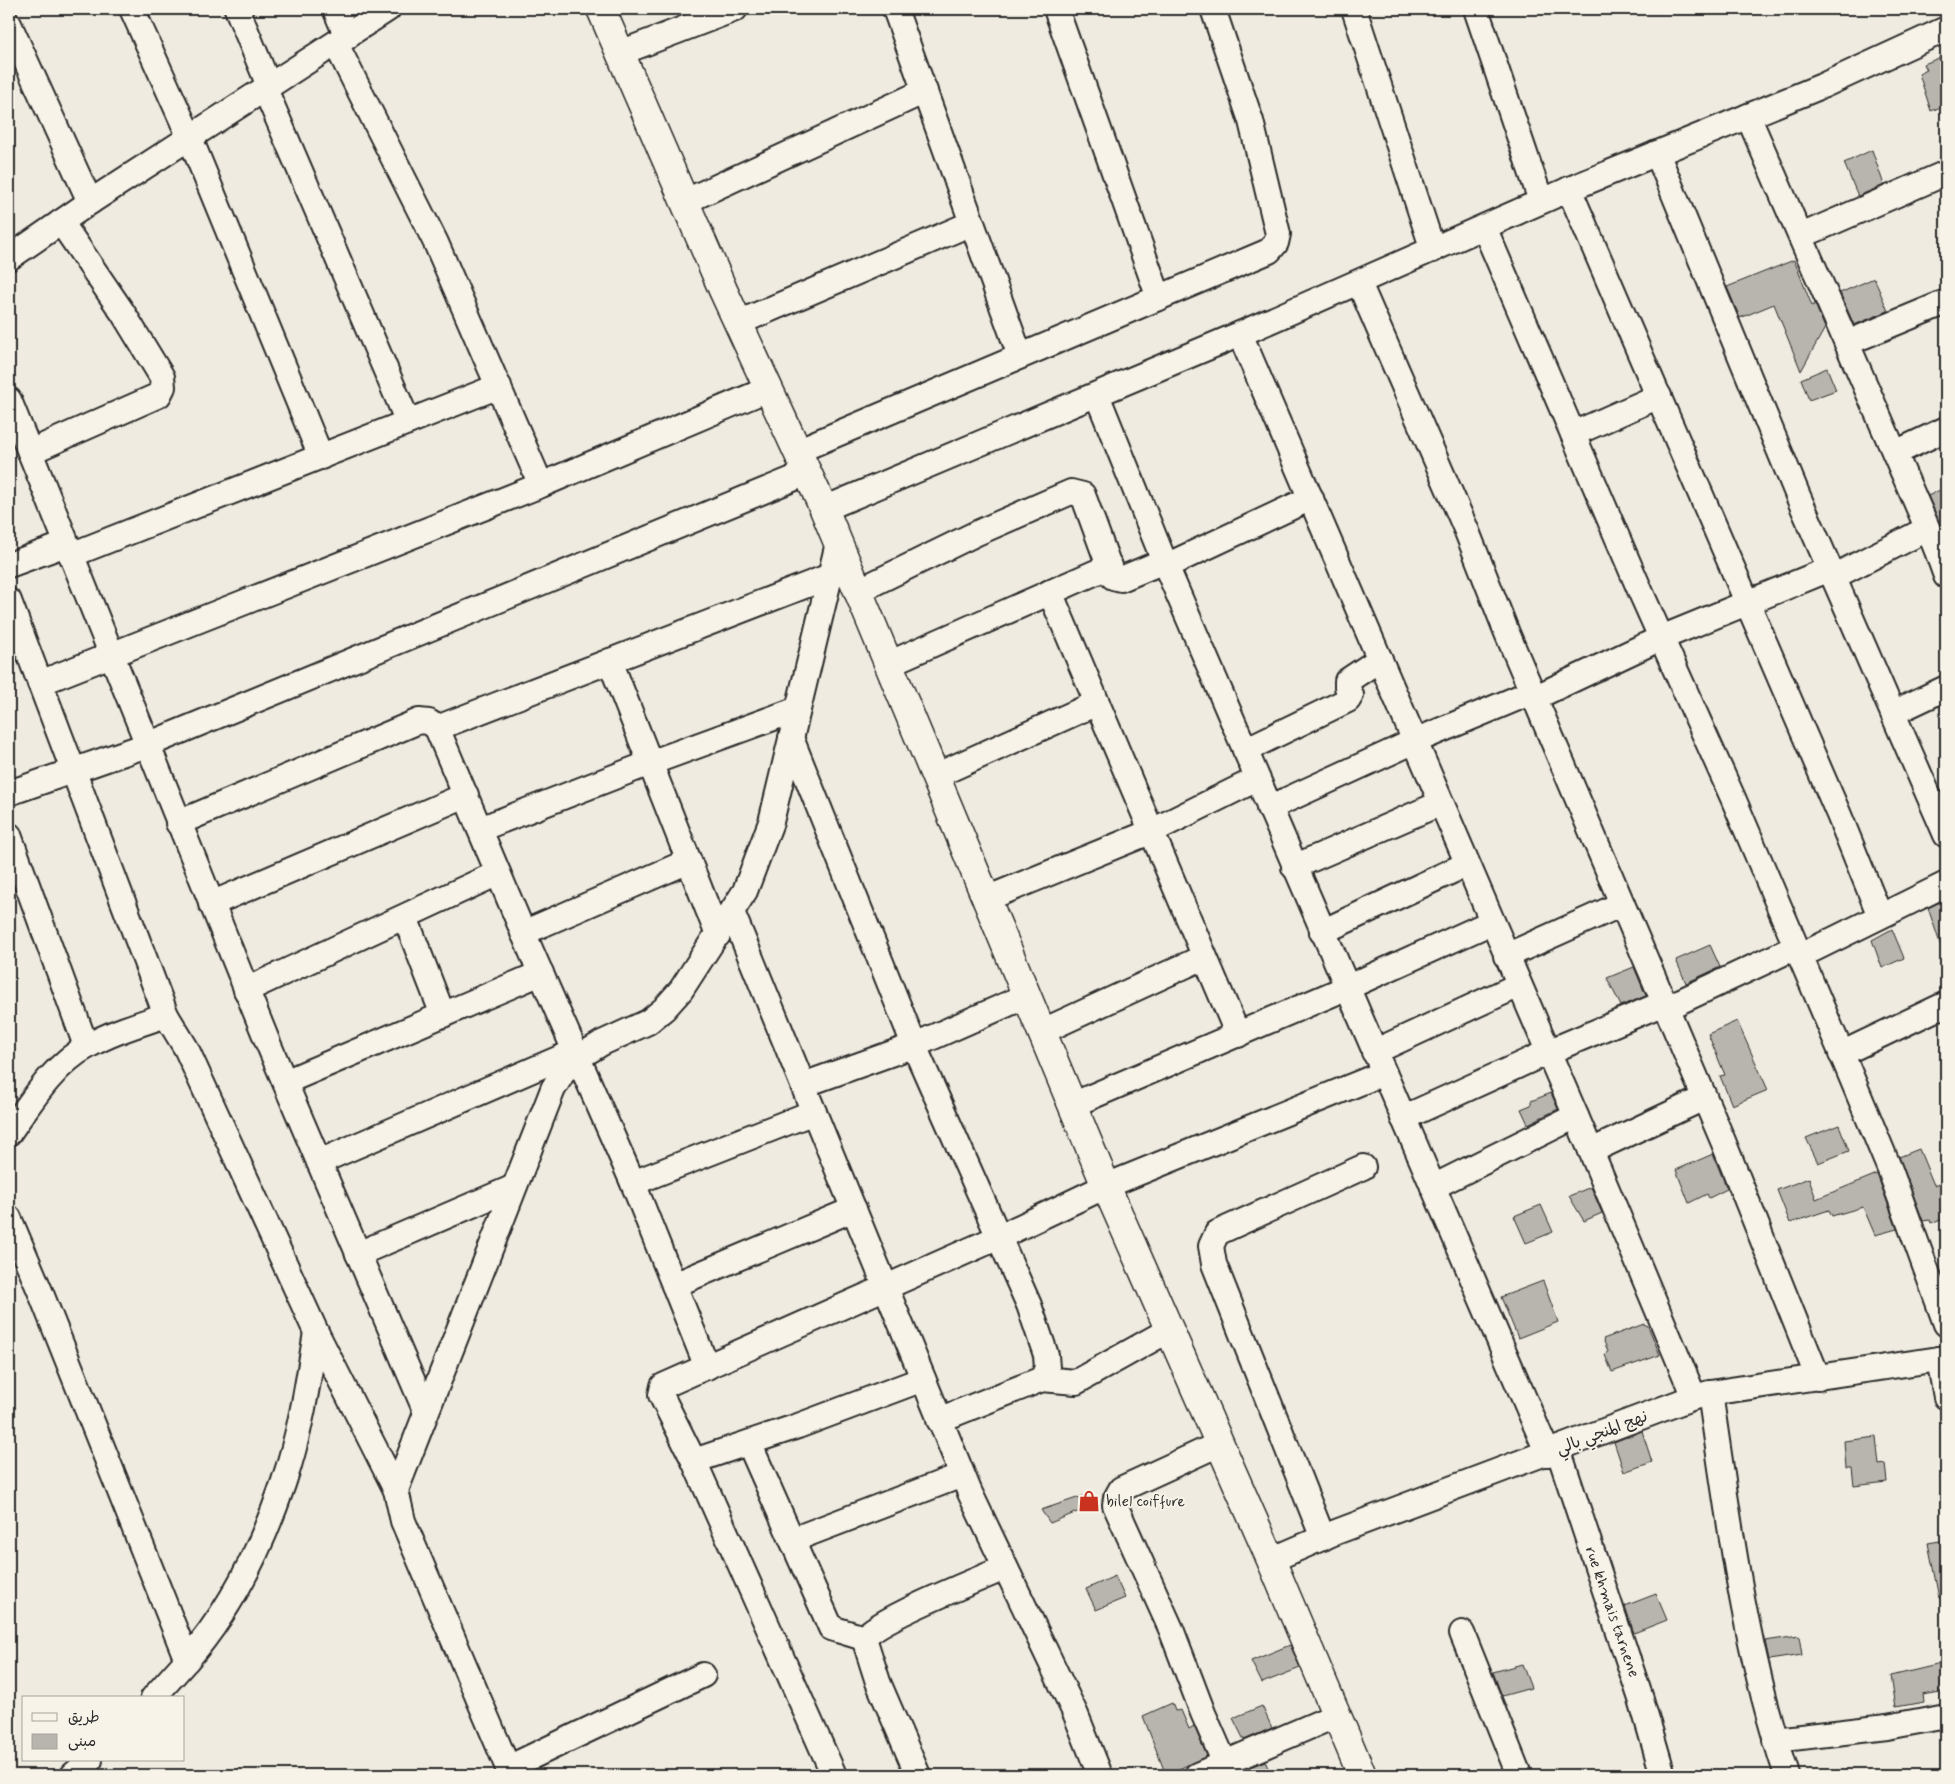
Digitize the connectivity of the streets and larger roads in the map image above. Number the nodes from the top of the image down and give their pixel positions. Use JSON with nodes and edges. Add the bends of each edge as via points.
{"nodes":[{"id":1,"x":132,"y":9,"type":"edge"},
{"id":2,"x":236,"y":9,"type":"edge"},
{"id":3,"x":334,"y":9,"type":"edge"},
{"id":4,"x":388,"y":9,"type":"edge"},
{"id":5,"x":601,"y":9,"type":"edge"},
{"id":6,"x":735,"y":9,"type":"edge"},
{"id":7,"x":895,"y":9,"type":"edge"},
{"id":8,"x":1056,"y":9,"type":"edge"},
{"id":9,"x":1213,"y":9,"type":"edge"},
{"id":10,"x":1354,"y":9,"type":"edge"},
{"id":11,"x":1476,"y":9,"type":"edge"},
{"id":12,"x":9,"y":24,"type":"edge"},
{"id":13,"x":1946,"y":30,"type":"edge"},
{"id":14,"x":341,"y":40,"type":"junction"},
{"id":15,"x":620,"y":53,"type":"junction"},
{"id":16,"x":267,"y":88,"type":"junction"},
{"id":17,"x":924,"y":91,"type":"junction"},
{"id":18,"x":1748,"y":116,"type":"junction"},
{"id":19,"x":190,"y":138,"type":"junction"},
{"id":20,"x":1657,"y":153,"type":"junction"},
{"id":21,"x":1946,"y":173,"type":"edge"},
{"id":22,"x":1570,"y":189,"type":"junction"},
{"id":23,"x":90,"y":202,"type":"junction"},
{"id":24,"x":684,"y":202,"type":"junction"},
{"id":25,"x":1542,"y":202,"type":"junction"},
{"id":26,"x":61,"y":222,"type":"junction"},
{"id":27,"x":972,"y":223,"type":"junction"},
{"id":28,"x":1484,"y":227,"type":"junction"},
{"id":29,"x":1801,"y":236,"type":"junction"},
{"id":30,"x":1433,"y":250,"type":"junction"},
{"id":31,"x":9,"y":258,"type":"edge"},
{"id":32,"x":1359,"y":283,"type":"junction"},
{"id":33,"x":1159,"y":298,"type":"junction"},
{"id":34,"x":1946,"y":302,"type":"edge"},
{"id":35,"x":738,"y":323,"type":"junction"},
{"id":36,"x":1240,"y":334,"type":"junction"},
{"id":37,"x":1847,"y":343,"type":"junction"},
{"id":38,"x":1020,"y":356,"type":"junction"},
{"id":39,"x":499,"y":386,"type":"junction"},
{"id":40,"x":768,"y":389,"type":"junction"},
{"id":41,"x":1097,"y":395,"type":"junction"},
{"id":42,"x":1659,"y":396,"type":"junction"},
{"id":43,"x":9,"y":400,"type":"edge"},
{"id":44,"x":408,"y":422,"type":"junction"},
{"id":45,"x":1946,"y":429,"type":"edge"},
{"id":46,"x":1573,"y":434,"type":"junction"},
{"id":47,"x":30,"y":452,"type":"junction"},
{"id":48,"x":1895,"y":453,"type":"junction"},
{"id":49,"x":321,"y":457,"type":"junction"},
{"id":50,"x":802,"y":462,"type":"junction"},
{"id":51,"x":541,"y":486,"type":"junction"},
{"id":52,"x":1311,"y":498,"type":"junction"},
{"id":53,"x":824,"y":509,"type":"junction"},
{"id":54,"x":1936,"y":540,"type":"edge"},
{"id":55,"x":838,"y":543,"type":"junction"},
{"id":56,"x":68,"y":550,"type":"junction"},
{"id":57,"x":1165,"y":564,"type":"junction"},
{"id":58,"x":9,"y":565,"type":"edge"},
{"id":59,"x":1110,"y":566,"type":"junction"},
{"id":60,"x":1831,"y":573,"type":"junction"},
{"id":61,"x":830,"y":576,"type":"junction"},
{"id":62,"x":1946,"y":576,"type":"edge"},
{"id":63,"x":858,"y":591,"type":"junction"},
{"id":64,"x":1050,"y":592,"type":"junction"},
{"id":65,"x":9,"y":601,"type":"edge"},
{"id":66,"x":1748,"y":603,"type":"junction"},
{"id":67,"x":1661,"y":638,"type":"junction"},
{"id":68,"x":110,"y":655,"type":"junction"},
{"id":69,"x":1380,"y":659,"type":"junction"},
{"id":70,"x":610,"y":662,"type":"junction"},
{"id":71,"x":888,"y":664,"type":"junction"},
{"id":72,"x":40,"y":684,"type":"junction"},
{"id":73,"x":1946,"y":688,"type":"edge"},
{"id":74,"x":1533,"y":695,"type":"junction"},
{"id":75,"x":1097,"y":704,"type":"junction"},
{"id":76,"x":798,"y":709,"type":"junction"},
{"id":77,"x":1893,"y":714,"type":"junction"},
{"id":78,"x":438,"y":728,"type":"junction"},
{"id":79,"x":791,"y":738,"type":"junction"},
{"id":80,"x":1415,"y":741,"type":"junction"},
{"id":81,"x":147,"y":745,"type":"junction"},
{"id":82,"x":1245,"y":750,"type":"junction"},
{"id":83,"x":650,"y":763,"type":"junction"},
{"id":84,"x":73,"y":771,"type":"junction"},
{"id":85,"x":935,"y":776,"type":"junction"},
{"id":86,"x":1257,"y":780,"type":"junction"},
{"id":87,"x":9,"y":793,"type":"edge"},
{"id":88,"x":466,"y":795,"type":"junction"},
{"id":89,"x":1441,"y":802,"type":"junction"},
{"id":90,"x":1269,"y":808,"type":"junction"},
{"id":91,"x":178,"y":823,"type":"junction"},
{"id":92,"x":480,"y":830,"type":"junction"},
{"id":93,"x":1150,"y":832,"type":"junction"},
{"id":94,"x":9,"y":835,"type":"edge"},
{"id":95,"x":1946,"y":835,"type":"edge"},
{"id":96,"x":689,"y":861,"type":"junction"},
{"id":97,"x":1467,"y":864,"type":"junction"},
{"id":98,"x":1294,"y":867,"type":"junction"},
{"id":99,"x":498,"y":873,"type":"junction"},
{"id":100,"x":1946,"y":884,"type":"edge"},
{"id":101,"x":986,"y":899,"type":"junction"},
{"id":102,"x":212,"y":904,"type":"junction"},
{"id":103,"x":1622,"y":904,"type":"junction"},
{"id":104,"x":732,"y":912,"type":"junction"},
{"id":105,"x":405,"y":916,"type":"junction"},
{"id":106,"x":1880,"y":916,"type":"junction"},
{"id":107,"x":1492,"y":922,"type":"junction"},
{"id":108,"x":1322,"y":932,"type":"junction"},
{"id":109,"x":523,"y":933,"type":"junction"},
{"id":110,"x":718,"y":935,"type":"junction"},
{"id":111,"x":1798,"y":952,"type":"junction"},
{"id":112,"x":1506,"y":956,"type":"junction"},
{"id":113,"x":1204,"y":957,"type":"junction"},
{"id":114,"x":541,"y":973,"type":"junction"},
{"id":115,"x":1519,"y":986,"type":"junction"},
{"id":116,"x":1346,"y":988,"type":"junction"},
{"id":117,"x":246,"y":990,"type":"junction"},
{"id":118,"x":1026,"y":996,"type":"junction"},
{"id":119,"x":1946,"y":1004,"type":"edge"},
{"id":120,"x":1665,"y":1006,"type":"junction"},
{"id":121,"x":166,"y":1014,"type":"junction"},
{"id":122,"x":443,"y":1015,"type":"junction"},
{"id":123,"x":1041,"y":1032,"type":"junction"},
{"id":124,"x":1238,"y":1034,"type":"junction"},
{"id":125,"x":914,"y":1045,"type":"junction"},
{"id":126,"x":86,"y":1046,"type":"junction"},
{"id":127,"x":1374,"y":1052,"type":"junction"},
{"id":128,"x":1548,"y":1052,"type":"junction"},
{"id":129,"x":577,"y":1054,"type":"junction"},
{"id":130,"x":1841,"y":1054,"type":"junction"},
{"id":131,"x":1384,"y":1073,"type":"junction"},
{"id":132,"x":284,"y":1082,"type":"junction"},
{"id":133,"x":803,"y":1085,"type":"junction"},
{"id":134,"x":1704,"y":1098,"type":"junction"},
{"id":135,"x":1072,"y":1105,"type":"junction"},
{"id":136,"x":814,"y":1112,"type":"junction"},
{"id":137,"x":1576,"y":1116,"type":"junction"},
{"id":138,"x":1403,"y":1118,"type":"junction"},
{"id":139,"x":9,"y":1133,"type":"edge"},
{"id":140,"x":1591,"y":1151,"type":"junction"},
{"id":141,"x":318,"y":1162,"type":"junction"},
{"id":142,"x":1363,"y":1167,"type":"dead end"},
{"id":143,"x":633,"y":1183,"type":"junction"},
{"id":144,"x":1106,"y":1186,"type":"junction"},
{"id":145,"x":514,"y":1187,"type":"junction"},
{"id":146,"x":1433,"y":1187,"type":"junction"},
{"id":147,"x":854,"y":1209,"type":"junction"},
{"id":148,"x":9,"y":1218,"type":"edge"},
{"id":149,"x":999,"y":1237,"type":"junction"},
{"id":150,"x":358,"y":1254,"type":"junction"},
{"id":151,"x":674,"y":1284,"type":"junction"},
{"id":152,"x":885,"y":1287,"type":"junction"},
{"id":153,"x":1946,"y":1324,"type":"edge"},
{"id":154,"x":1169,"y":1330,"type":"junction"},
{"id":155,"x":316,"y":1332,"type":"junction"},
{"id":156,"x":1942,"y":1359,"type":"edge"},
{"id":157,"x":707,"y":1367,"type":"junction"},
{"id":158,"x":1818,"y":1378,"type":"junction"},
{"id":159,"x":923,"y":1379,"type":"junction"},
{"id":160,"x":1042,"y":1379,"type":"junction"},
{"id":161,"x":1702,"y":1395,"type":"junction"},
{"id":162,"x":1946,"y":1397,"type":"edge"},
{"id":163,"x":426,"y":1412,"type":"junction"},
{"id":164,"x":939,"y":1420,"type":"junction"},
{"id":165,"x":749,"y":1443,"type":"junction"},
{"id":166,"x":1219,"y":1444,"type":"junction"},
{"id":167,"x":1553,"y":1451,"type":"junction"},
{"id":168,"x":694,"y":1462,"type":"junction"},
{"id":169,"x":962,"y":1475,"type":"junction"},
{"id":170,"x":396,"y":1490,"type":"junction"},
{"id":171,"x":1323,"y":1538,"type":"junction"},
{"id":172,"x":792,"y":1540,"type":"junction"},
{"id":173,"x":1271,"y":1560,"type":"junction"},
{"id":174,"x":1005,"y":1568,"type":"junction"},
{"id":175,"x":1462,"y":1633,"type":"dead end"},
{"id":176,"x":864,"y":1638,"type":"junction"},
{"id":177,"x":187,"y":1660,"type":"junction"},
{"id":178,"x":703,"y":1674,"type":"dead end"},
{"id":179,"x":155,"y":1696,"type":"edge"},
{"id":180,"x":1337,"y":1715,"type":"junction"},
{"id":181,"x":1946,"y":1716,"type":"edge"},
{"id":182,"x":1775,"y":1740,"type":"junction"},
{"id":183,"x":88,"y":1762,"type":"edge"},
{"id":184,"x":1227,"y":1770,"type":"edge"},
{"id":185,"x":509,"y":1772,"type":"edge"},
{"id":186,"x":73,"y":1775,"type":"edge"},
{"id":187,"x":834,"y":1775,"type":"edge"},
{"id":188,"x":918,"y":1775,"type":"edge"},
{"id":189,"x":1100,"y":1775,"type":"edge"},
{"id":190,"x":1197,"y":1775,"type":"edge"},
{"id":191,"x":1362,"y":1775,"type":"edge"},
{"id":192,"x":1519,"y":1775,"type":"edge"},
{"id":193,"x":1663,"y":1775,"type":"edge"},
{"id":194,"x":1787,"y":1775,"type":"edge"}],
"edges":[{"from":1,"to":19,"type":"street"},
{"from":2,"to":16,"type":"street"},
{"from":3,"to":14,"type":"street"},
{"from":4,"to":14,"type":"street"},
{"from":5,"to":15,"type":"street"},
{"from":6,"to":15,"type":"street"},
{"from":7,"to":17,"type":"street"},
{"from":8,"to":33,"type":"street"},
{"from":9,"to":33,"type":"street","via":[[1251,121],[1278,234],[1269,251]]},
{"from":10,"to":30,"type":"street"},
{"from":11,"to":25,"type":"street"},
{"from":12,"to":23,"type":"street"},
{"from":13,"to":18,"type":"street"},
{"from":14,"to":16,"type":"street"},
{"from":14,"to":39,"type":"street"},
{"from":15,"to":24,"type":"street"},
{"from":16,"to":19,"type":"street"},
{"from":16,"to":44,"type":"street"},
{"from":17,"to":24,"type":"street"},
{"from":17,"to":27,"type":"street"},
{"from":18,"to":20,"type":"street"},
{"from":18,"to":29,"type":"street"},
{"from":19,"to":23,"type":"street"},
{"from":19,"to":49,"type":"street"},
{"from":20,"to":22,"type":"street"},
{"from":20,"to":60,"type":"street"},
{"from":21,"to":29,"type":"street"},
{"from":22,"to":25,"type":"street"},
{"from":22,"to":42,"type":"street"},
{"from":23,"to":26,"type":"street"},
{"from":24,"to":35,"type":"street"},
{"from":25,"to":28,"type":"street"},
{"from":26,"to":31,"type":"street"},
{"from":26,"to":47,"type":"street","via":[[123,313],[162,377],[163,387],[160,395]]},
{"from":27,"to":35,"type":"street"},
{"from":27,"to":38,"type":"street"},
{"from":28,"to":30,"type":"street"},
{"from":28,"to":46,"type":"street"},
{"from":29,"to":37,"type":"street"},
{"from":30,"to":32,"type":"street"},
{"from":32,"to":36,"type":"street"},
{"from":32,"to":74,"type":"street","via":[[1466,529]]},
{"from":33,"to":38,"type":"street"},
{"from":34,"to":37,"type":"street"},
{"from":35,"to":40,"type":"street"},
{"from":36,"to":41,"type":"street"},
{"from":36,"to":52,"type":"street"},
{"from":37,"to":48,"type":"street"},
{"from":38,"to":50,"type":"street"},
{"from":39,"to":44,"type":"street"},
{"from":39,"to":51,"type":"street"},
{"from":40,"to":50,"type":"street"},
{"from":40,"to":51,"type":"street"},
{"from":41,"to":53,"type":"street"},
{"from":41,"to":57,"type":"street","name":"rue khmais tarnene"},
{"from":42,"to":46,"type":"street"},
{"from":42,"to":66,"type":"street"},
{"from":43,"to":47,"type":"street"},
{"from":44,"to":49,"type":"street"},
{"from":45,"to":48,"type":"street"},
{"from":46,"to":67,"type":"street"},
{"from":47,"to":56,"type":"street"},
{"from":48,"to":54,"type":"street"},
{"from":49,"to":56,"type":"street"},
{"from":50,"to":53,"type":"street"},
{"from":50,"to":81,"type":"street"},
{"from":51,"to":68,"type":"street"},
{"from":52,"to":57,"type":"street"},
{"from":52,"to":69,"type":"street"},
{"from":53,"to":55,"type":"street"},
{"from":54,"to":60,"type":"street"},
{"from":54,"to":62,"type":"street"},
{"from":55,"to":61,"type":"street"},
{"from":55,"to":63,"type":"street"},
{"from":56,"to":58,"type":"street"},
{"from":56,"to":68,"type":"street"},
{"from":57,"to":59,"type":"street","via":[[1121,579],[1114,577]]},
{"from":57,"to":82,"type":"street","name":"rue khmais tarnene"},
{"from":59,"to":63,"type":"street","via":[[1083,495],[1072,492],[977,533]]},
{"from":59,"to":64,"type":"street"},
{"from":60,"to":66,"type":"street"},
{"from":60,"to":77,"type":"street"},
{"from":61,"to":70,"type":"street"},
{"from":61,"to":76,"type":"street"},
{"from":63,"to":71,"type":"street"},
{"from":64,"to":71,"type":"street"},
{"from":64,"to":75,"type":"street"},
{"from":65,"to":72,"type":"street"},
{"from":66,"to":67,"type":"street"},
{"from":66,"to":106,"type":"street"},
{"from":67,"to":74,"type":"street"},
{"from":67,"to":111,"type":"street"},
{"from":68,"to":72,"type":"street"},
{"from":68,"to":81,"type":"street"},
{"from":69,"to":80,"type":"street"},
{"from":69,"to":82,"type":"street","via":[[1347,681],[1351,695],[1348,700]]},
{"from":70,"to":78,"type":"street"},
{"from":70,"to":83,"type":"street"},
{"from":71,"to":85,"type":"street"},
{"from":72,"to":84,"type":"street"},
{"from":73,"to":77,"type":"street"},
{"from":74,"to":80,"type":"street"},
{"from":74,"to":103,"type":"street"},
{"from":75,"to":85,"type":"street"},
{"from":75,"to":93,"type":"street"},
{"from":76,"to":79,"type":"street"},
{"from":76,"to":83,"type":"street"},
{"from":77,"to":95,"type":"street"},
{"from":78,"to":88,"type":"street"},
{"from":78,"to":91,"type":"street","via":[[429,722],[419,721]]},
{"from":79,"to":104,"type":"street","via":[[771,822],[745,891]]},
{"from":79,"to":125,"type":"street"},
{"from":80,"to":89,"type":"street"},
{"from":80,"to":90,"type":"street"},
{"from":81,"to":84,"type":"street"},
{"from":81,"to":91,"type":"street"},
{"from":82,"to":86,"type":"street","name":"rue khmais tarnene"},
{"from":83,"to":92,"type":"street"},
{"from":83,"to":96,"type":"street"},
{"from":84,"to":87,"type":"street"},
{"from":84,"to":121,"type":"street"},
{"from":85,"to":101,"type":"street"},
{"from":86,"to":90,"type":"street","name":"rue khmais tarnene"},
{"from":86,"to":93,"type":"street"},
{"from":88,"to":92,"type":"street"},
{"from":88,"to":102,"type":"street"},
{"from":89,"to":97,"type":"street"},
{"from":89,"to":98,"type":"street"},
{"from":90,"to":98,"type":"street","name":"rue khmais tarnene"},
{"from":91,"to":102,"type":"street"},
{"from":92,"to":99,"type":"street"},
{"from":93,"to":101,"type":"street"},
{"from":93,"to":113,"type":"street"},
{"from":94,"to":126,"type":"street"},
{"from":96,"to":109,"type":"street"},
{"from":96,"to":110,"type":"street"},
{"from":97,"to":107,"type":"street"},
{"from":97,"to":108,"type":"street"},
{"from":98,"to":108,"type":"street","name":"rue khmais tarnene"},
{"from":99,"to":105,"type":"street"},
{"from":99,"to":109,"type":"street"},
{"from":100,"to":106,"type":"street"},
{"from":101,"to":118,"type":"street"},
{"from":102,"to":117,"type":"street"},
{"from":103,"to":112,"type":"street"},
{"from":103,"to":120,"type":"street"},
{"from":104,"to":110,"type":"street"},
{"from":104,"to":133,"type":"street"},
{"from":105,"to":117,"type":"street"},
{"from":105,"to":122,"type":"street"},
{"from":106,"to":111,"type":"street"},
{"from":107,"to":112,"type":"street"},
{"from":107,"to":116,"type":"street"},
{"from":108,"to":116,"type":"street","name":"rue khmais tarnene"},
{"from":109,"to":114,"type":"street"},
{"from":110,"to":129,"type":"street","via":[[681,990],[664,1009],[648,1022]]},
{"from":111,"to":120,"type":"street"},
{"from":111,"to":130,"type":"street"},
{"from":112,"to":115,"type":"street"},
{"from":113,"to":123,"type":"street"},
{"from":113,"to":124,"type":"street"},
{"from":114,"to":122,"type":"street"},
{"from":114,"to":129,"type":"street"},
{"from":115,"to":127,"type":"street"},
{"from":115,"to":128,"type":"street"},
{"from":116,"to":124,"type":"street"},
{"from":116,"to":127,"type":"street","name":"rue khmais tarnene"},
{"from":117,"to":132,"type":"street"},
{"from":118,"to":123,"type":"street"},
{"from":118,"to":125,"type":"street"},
{"from":119,"to":130,"type":"street"},
{"from":120,"to":128,"type":"street"},
{"from":120,"to":134,"type":"street"},
{"from":121,"to":126,"type":"street"},
{"from":121,"to":155,"type":"street","via":[[186,1048]]},
{"from":122,"to":132,"type":"street"},
{"from":123,"to":135,"type":"street"},
{"from":124,"to":135,"type":"street"},
{"from":125,"to":133,"type":"street"},
{"from":125,"to":149,"type":"street"},
{"from":126,"to":139,"type":"street","via":[[62,1066],[32,1099]]},
{"from":127,"to":131,"type":"street","name":"rue khmais tarnene"},
{"from":128,"to":137,"type":"street"},
{"from":128,"to":138,"type":"street"},
{"from":129,"to":141,"type":"street"},
{"from":129,"to":143,"type":"street"},
{"from":129,"to":145,"type":"street","via":[[553,1089]]},
{"from":130,"to":153,"type":"street","via":[[1890,1170]]},
{"from":131,"to":138,"type":"street","name":"rue khmais tarnene"},
{"from":131,"to":144,"type":"street"},
{"from":132,"to":141,"type":"street"},
{"from":133,"to":136,"type":"street"},
{"from":134,"to":140,"type":"street"},
{"from":134,"to":158,"type":"street"},
{"from":135,"to":144,"type":"street"},
{"from":136,"to":143,"type":"street"},
{"from":136,"to":147,"type":"street"},
{"from":137,"to":140,"type":"street"},
{"from":137,"to":146,"type":"street"},
{"from":138,"to":146,"type":"street","name":"rue khmais tarnene"},
{"from":140,"to":161,"type":"street"},
{"from":141,"to":150,"type":"street"},
{"from":142,"to":171,"type":"street","via":[[1217,1233],[1211,1246],[1214,1264]]},
{"from":143,"to":151,"type":"street"},
{"from":144,"to":149,"type":"street"},
{"from":144,"to":154,"type":"street"},
{"from":145,"to":150,"type":"street"},
{"from":145,"to":163,"type":"street"},
{"from":146,"to":167,"type":"street","name":"rue khmais tarnene"},
{"from":147,"to":151,"type":"street"},
{"from":147,"to":152,"type":"street"},
{"from":148,"to":177,"type":"street"},
{"from":149,"to":152,"type":"street"},
{"from":149,"to":160,"type":"street","via":[[1029,1305],[1046,1355],[1047,1368]]},
{"from":150,"to":163,"type":"street"},
{"from":151,"to":157,"type":"street"},
{"from":152,"to":157,"type":"street"},
{"from":152,"to":159,"type":"street"},
{"from":154,"to":160,"type":"street","via":[[1076,1382]]},
{"from":154,"to":166,"type":"street"},
{"from":155,"to":170,"type":"street"},
{"from":155,"to":177,"type":"street","via":[[305,1400],[284,1484],[251,1562],[212,1628]]},
{"from":156,"to":158,"type":"street","name":"نهج المنجي بالي"},
{"from":156,"to":162,"type":"street"},
{"from":157,"to":168,"type":"street","via":[[660,1390]]},
{"from":158,"to":161,"type":"street","name":"نهج المنجي بالي"},
{"from":159,"to":164,"type":"street"},
{"from":159,"to":165,"type":"street"},
{"from":160,"to":164,"type":"street"},
{"from":161,"to":167,"type":"street","name":"نهج المنجي بالي"},
{"from":161,"to":182,"type":"street","via":[[1745,1616]]},
{"from":163,"to":170,"type":"street"},
{"from":164,"to":169,"type":"street"},
{"from":165,"to":168,"type":"street"},
{"from":165,"to":172,"type":"street"},
{"from":166,"to":173,"type":"street"},
{"from":166,"to":184,"type":"street","via":[[1121,1489],[1115,1505],[1171,1629]]},
{"from":167,"to":171,"type":"street","name":"نهج المنجي بالي"},
{"from":167,"to":193,"type":"street","name":"rue khmais tarnene","via":[[1641,1698]]},
{"from":168,"to":187,"type":"street"},
{"from":169,"to":172,"type":"street"},
{"from":169,"to":174,"type":"street"},
{"from":170,"to":185,"type":"street","via":[[404,1521]]},
{"from":171,"to":173,"type":"street","name":"نهج المنجي بالي"},
{"from":172,"to":176,"type":"street","via":[[831,1628]]},
{"from":173,"to":180,"type":"street"},
{"from":174,"to":176,"type":"street","via":[[892,1619],[869,1631]]},
{"from":174,"to":189,"type":"street","via":[[1076,1715]]},
{"from":175,"to":192,"type":"street"},
{"from":176,"to":188,"type":"street","via":[[878,1682]]},
{"from":177,"to":179,"type":"street"},
{"from":178,"to":185,"type":"street"},
{"from":180,"to":184,"type":"street"},
{"from":180,"to":191,"type":"street"},
{"from":181,"to":182,"type":"street","via":[[1888,1727]]},
{"from":182,"to":194,"type":"street"},
{"from":183,"to":186,"type":"street"},
{"from":184,"to":190,"type":"street"}]}
